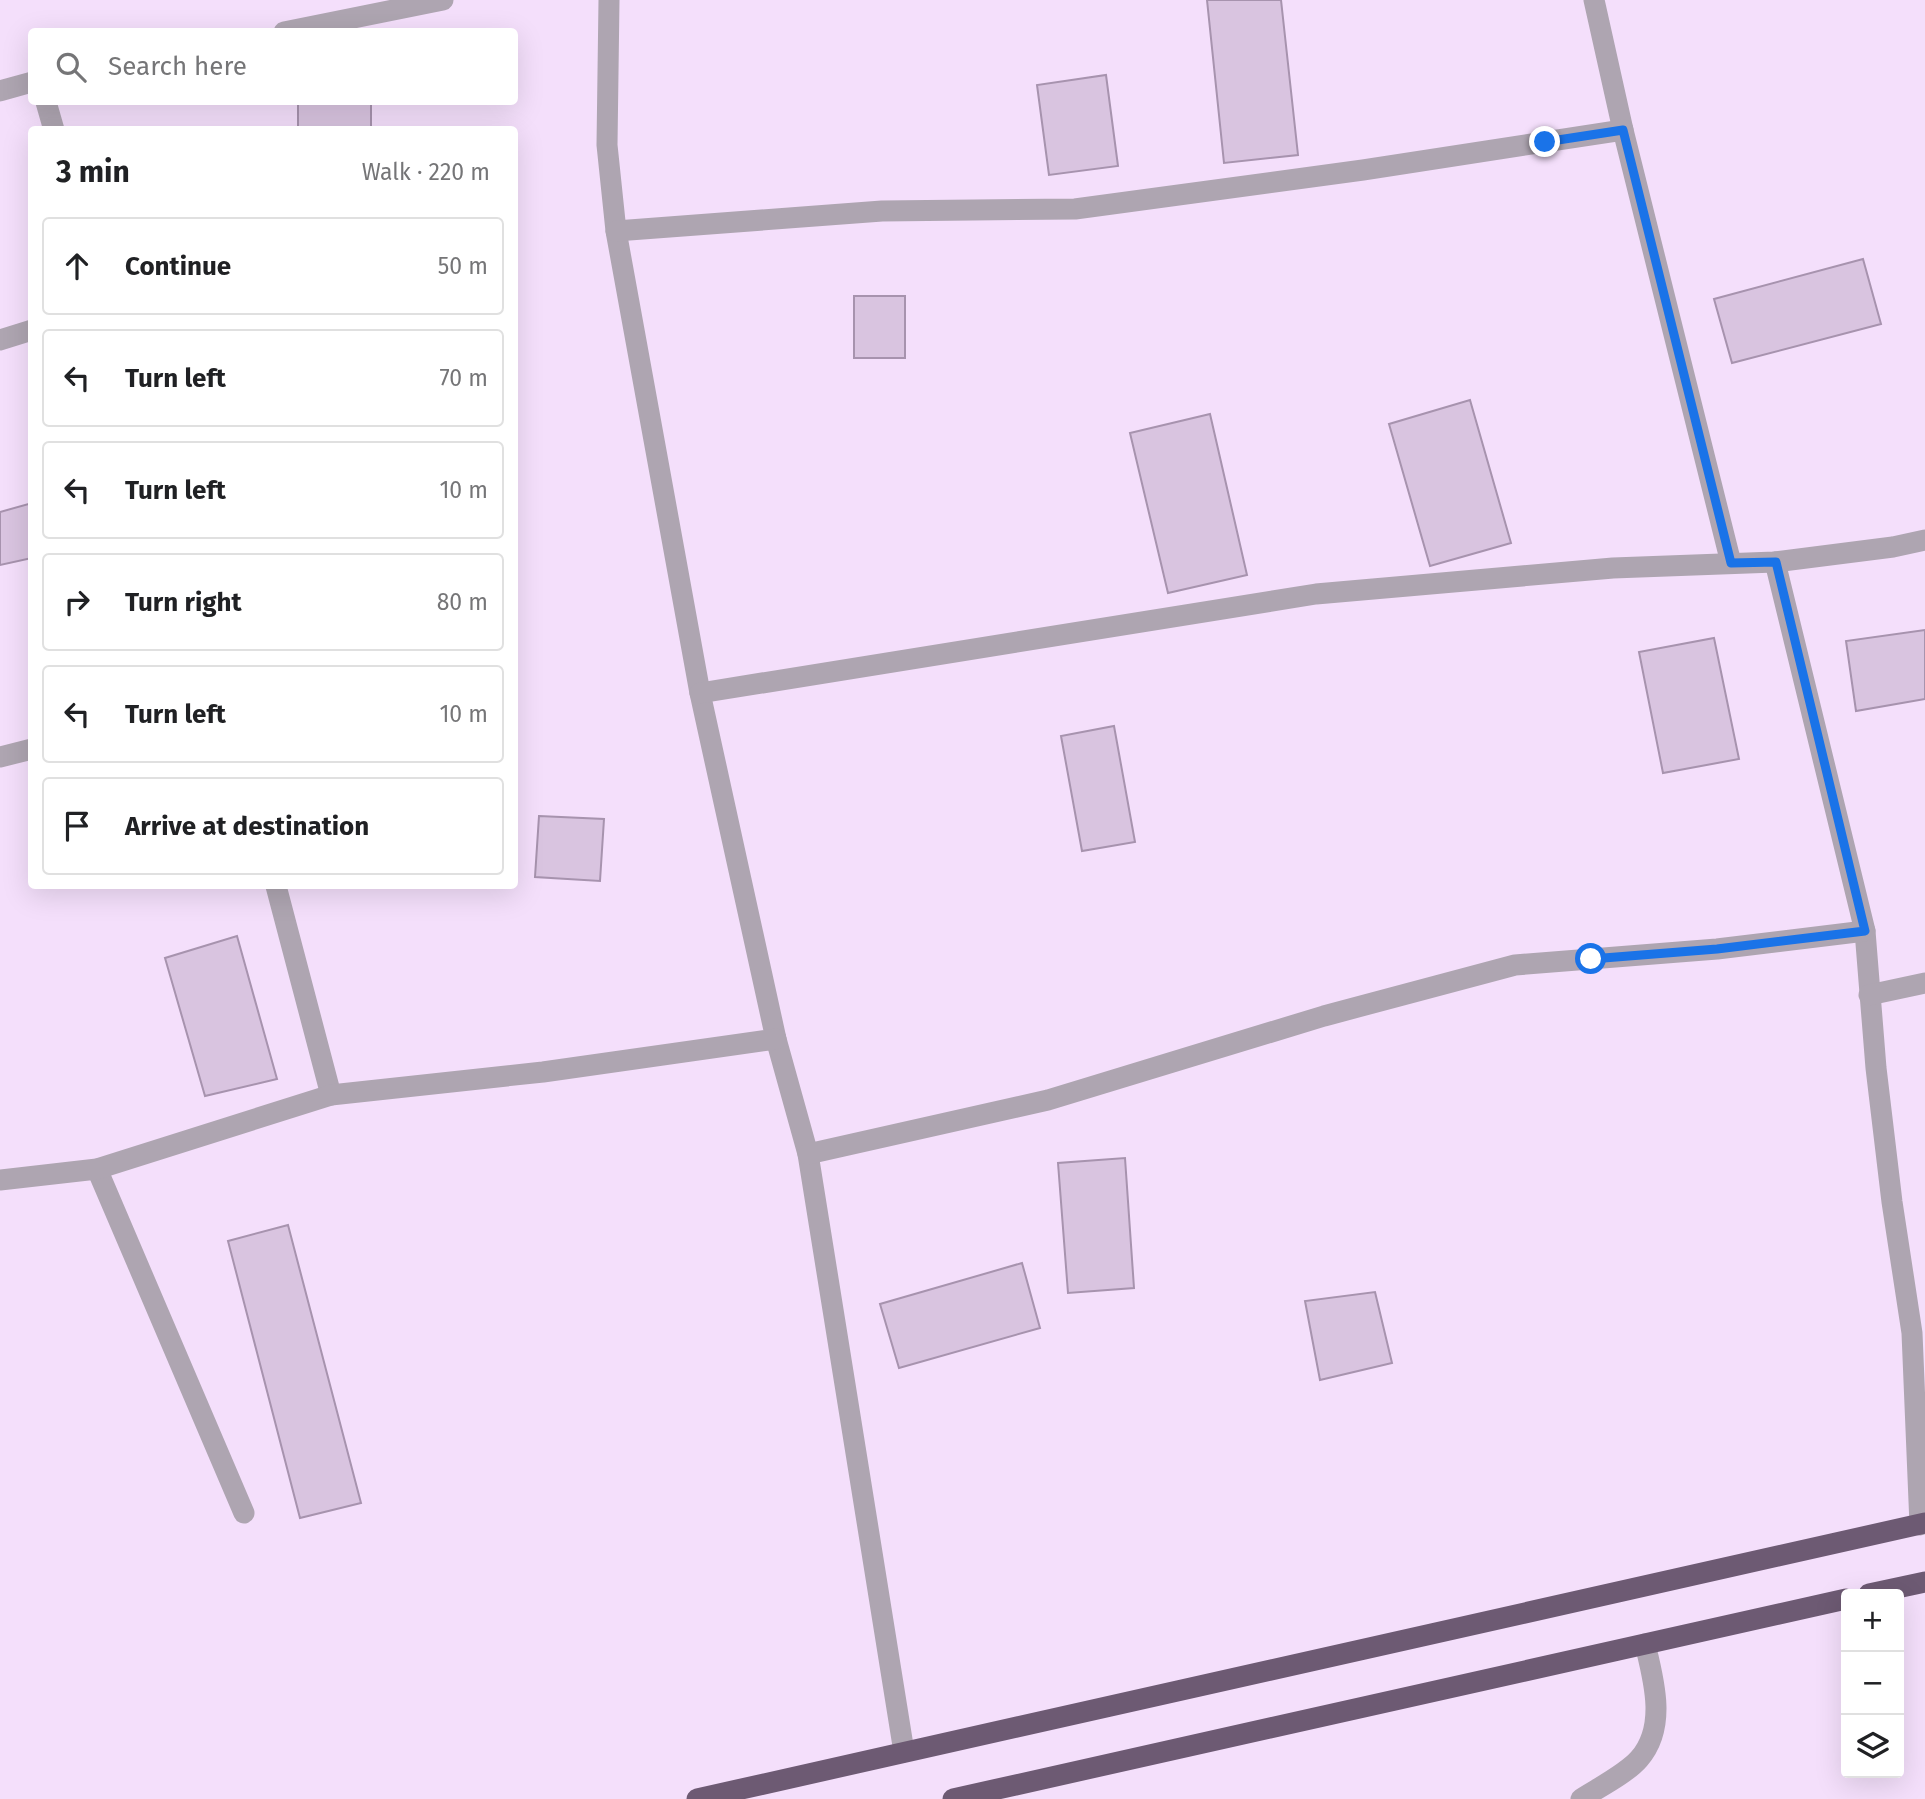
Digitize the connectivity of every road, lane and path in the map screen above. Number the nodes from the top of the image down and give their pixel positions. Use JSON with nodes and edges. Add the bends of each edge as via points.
{"nodes":[{"id":1,"x":443,"y":0,"type":"edge"},
{"id":2,"x":609,"y":0,"type":"edge"},
{"id":3,"x":1594,"y":0,"type":"edge"},
{"id":4,"x":304,"y":28,"type":"edge"},
{"id":5,"x":28,"y":83,"type":"edge"},
{"id":6,"x":0,"y":91,"type":"edge"},
{"id":7,"x":47,"y":105,"type":"edge"},
{"id":8,"x":53,"y":126,"type":"edge"},
{"id":9,"x":1623,"y":130,"type":"junction"},
{"id":10,"x":616,"y":231,"type":"junction"},
{"id":11,"x":28,"y":331,"type":"edge"},
{"id":12,"x":0,"y":340,"type":"edge"},
{"id":13,"x":1925,"y":540,"type":"edge"},
{"id":14,"x":1776,"y":562,"type":"junction"},
{"id":15,"x":1731,"y":563,"type":"junction"},
{"id":16,"x":700,"y":693,"type":"junction"},
{"id":17,"x":28,"y":750,"type":"edge"},
{"id":18,"x":0,"y":757,"type":"edge"},
{"id":19,"x":277,"y":889,"type":"edge"},
{"id":20,"x":1865,"y":931,"type":"junction"},
{"id":21,"x":1925,"y":983,"type":"edge"},
{"id":22,"x":1869,"y":995,"type":"junction"},
{"id":23,"x":776,"y":1039,"type":"junction"},
{"id":24,"x":331,"y":1095,"type":"junction"},
{"id":25,"x":808,"y":1154,"type":"junction"},
{"id":26,"x":97,"y":1168,"type":"junction"},
{"id":27,"x":0,"y":1180,"type":"edge"},
{"id":28,"x":1919,"y":1340,"type":"edge"},
{"id":29,"x":244,"y":1513,"type":"dead end"},
{"id":30,"x":1922,"y":1524,"type":"edge"},
{"id":31,"x":1925,"y":1582,"type":"edge"},
{"id":32,"x":1892,"y":1589,"type":"edge"},
{"id":33,"x":1841,"y":1600,"type":"edge"},
{"id":34,"x":1645,"y":1644,"type":"junction"},
{"id":35,"x":904,"y":1752,"type":"junction"},
{"id":36,"x":697,"y":1799,"type":"edge"},
{"id":37,"x":953,"y":1799,"type":"edge"},
{"id":38,"x":1581,"y":1799,"type":"edge"}],
"edges":[{"from":1,"to":4,"type":"street"},
{"from":2,"to":10,"type":"street","via":[[607,145]]},
{"from":3,"to":9,"type":"street"},
{"from":5,"to":6,"type":"street"},
{"from":7,"to":8,"type":"street"},
{"from":9,"to":10,"type":"street","via":[[1075,209],[882,211]]},
{"from":9,"to":15,"type":"street"},
{"from":10,"to":16,"type":"street"},
{"from":11,"to":12,"type":"street"},
{"from":13,"to":14,"type":"street"},
{"from":14,"to":15,"type":"street"},
{"from":14,"to":20,"type":"street"},
{"from":15,"to":16,"type":"street","via":[[1613,568],[1316,594]]},
{"from":16,"to":23,"type":"street"},
{"from":17,"to":18,"type":"street"},
{"from":19,"to":24,"type":"street"},
{"from":20,"to":22,"type":"street"},
{"from":20,"to":25,"type":"street","via":[[1717,949],[1515,965],[1324,1016],[1048,1100]]},
{"from":21,"to":22,"type":"street"},
{"from":22,"to":28,"type":"street","via":[[1892,1202]]},
{"from":23,"to":24,"type":"street","via":[[543,1072]]},
{"from":23,"to":25,"type":"street"},
{"from":24,"to":26,"type":"street"},
{"from":25,"to":35,"type":"street"},
{"from":26,"to":27,"type":"street"},
{"from":26,"to":29,"type":"street"},
{"from":28,"to":30,"type":"street"},
{"from":30,"to":35,"type":"highway"},
{"from":31,"to":32,"type":"highway"},
{"from":33,"to":34,"type":"highway"},
{"from":34,"to":37,"type":"highway"},
{"from":34,"to":38,"type":"street","via":[[1656,1688],[1649,1745],[1638,1761]]},
{"from":35,"to":36,"type":"highway"}]}
